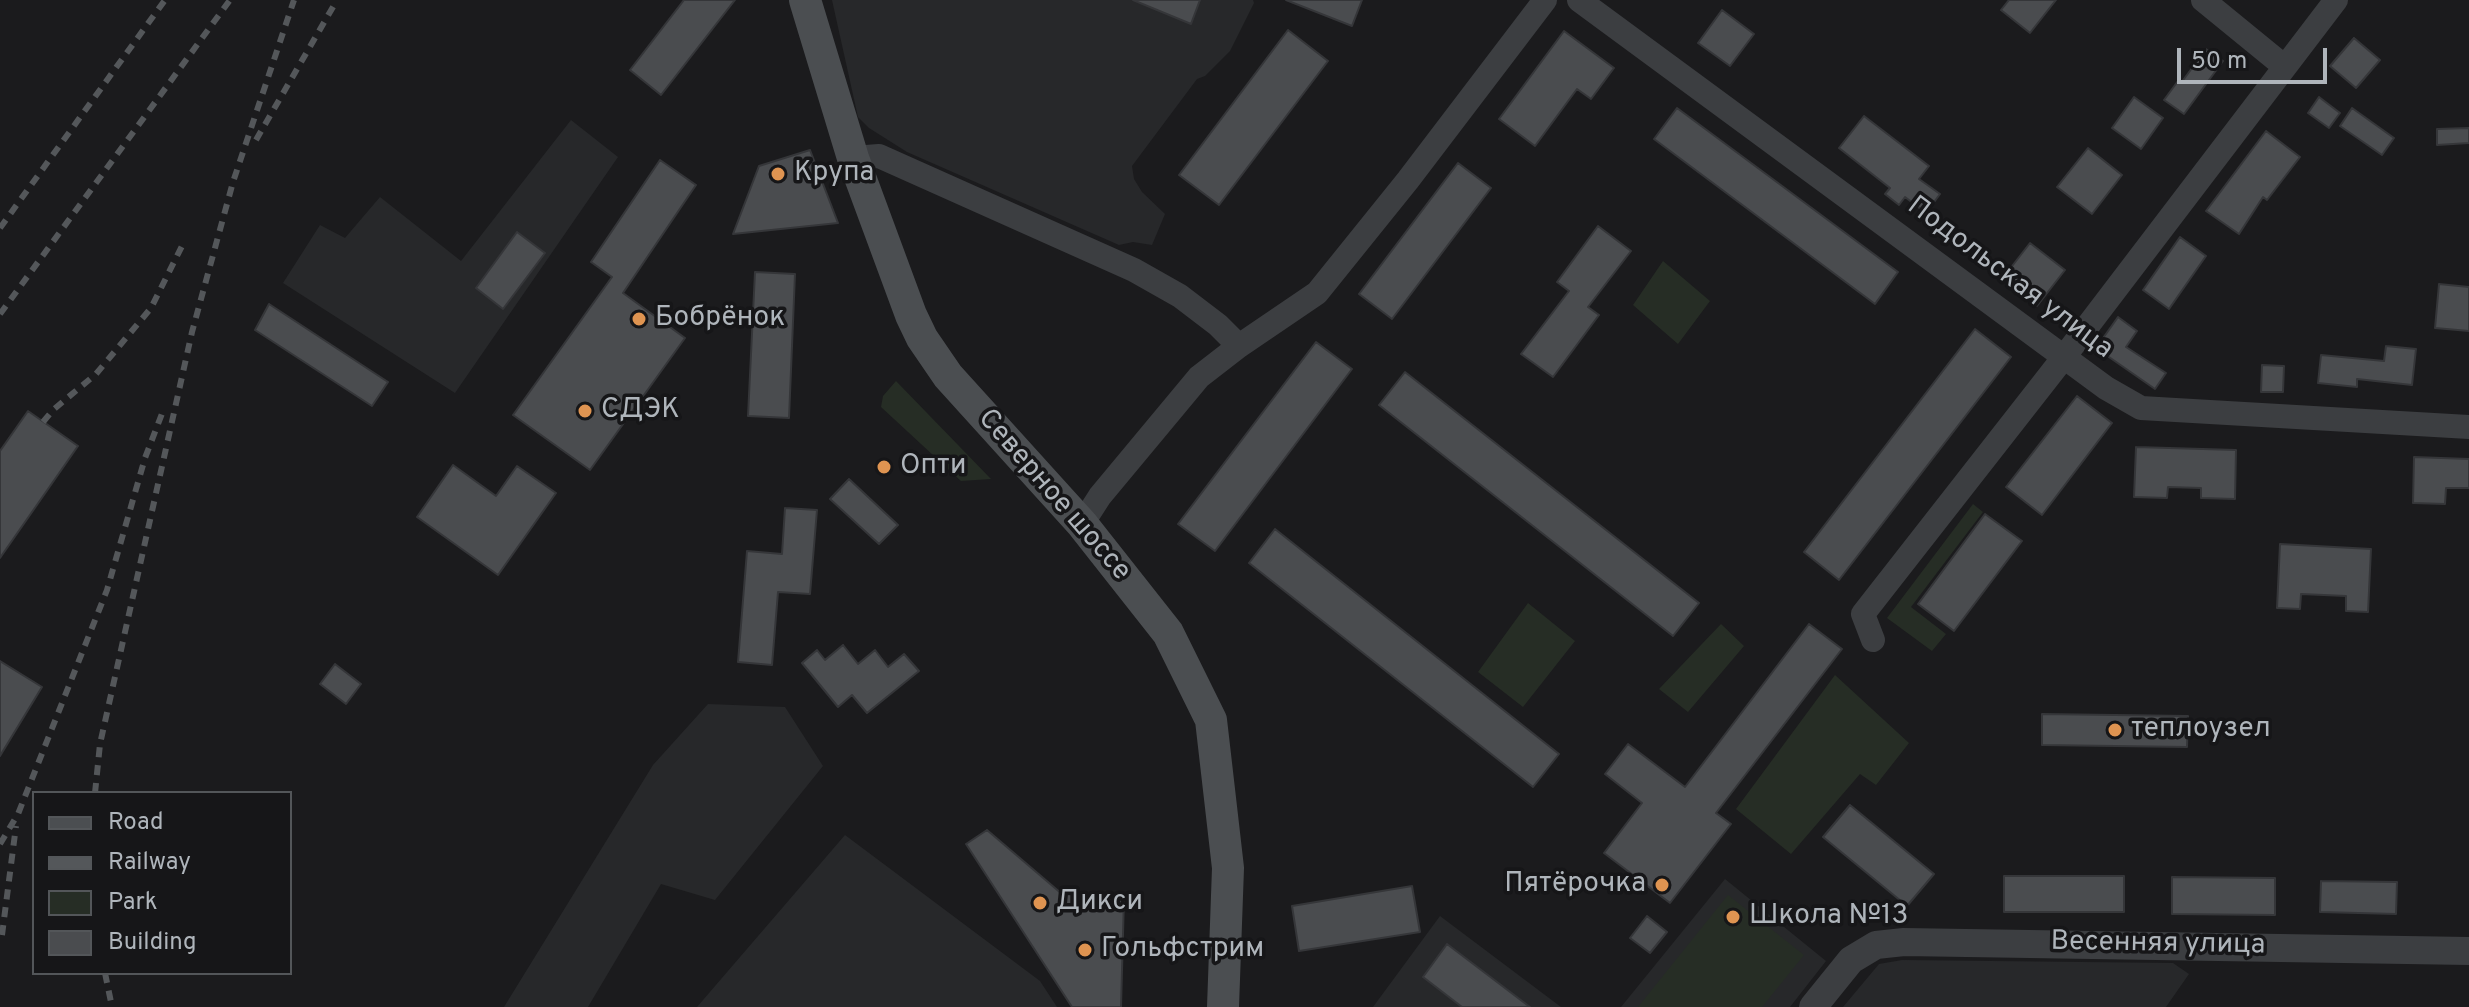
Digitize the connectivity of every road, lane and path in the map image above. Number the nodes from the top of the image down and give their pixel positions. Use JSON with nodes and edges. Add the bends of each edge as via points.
{"nodes":[{"id":1,"x":805,"y":0,"type":"edge"},
{"id":2,"x":1545,"y":0,"type":"edge"},
{"id":3,"x":1579,"y":0,"type":"edge"},
{"id":4,"x":2203,"y":0,"type":"edge"},
{"id":5,"x":2336,"y":0,"type":"edge"},
{"id":6,"x":2285,"y":67,"type":"junction"},
{"id":7,"x":853,"y":158,"type":"junction"},
{"id":8,"x":1239,"y":346,"type":"junction"},
{"id":9,"x":2064,"y":357,"type":"junction"},
{"id":10,"x":2469,"y":427,"type":"edge"},
{"id":11,"x":1082,"y":524,"type":"junction"},
{"id":12,"x":1873,"y":640,"type":"dead end"},
{"id":13,"x":2469,"y":951,"type":"edge"},
{"id":14,"x":1223,"y":1007,"type":"edge"},
{"id":15,"x":1813,"y":1007,"type":"edge"}],
"edges":[{"from":1,"to":7,"type":"main road","name":"Северное шоссе"},
{"from":2,"to":8,"type":"street","via":[[1317,293]]},
{"from":3,"to":9,"type":"street","name":"Подольская улица"},
{"from":4,"to":6,"type":"street"},
{"from":5,"to":6,"type":"street"},
{"from":6,"to":9,"type":"street"},
{"from":7,"to":8,"type":"street","via":[[879,156],[1134,270],[1180,296]]},
{"from":7,"to":11,"type":"main road","name":"Северное шоссе","via":[[922,338],[948,376]]},
{"from":8,"to":11,"type":"street","via":[[1199,377]]},
{"from":9,"to":10,"type":"street","name":"Подольская улица","via":[[2141,408]]},
{"from":9,"to":12,"type":"street","via":[[1863,614]]},
{"from":11,"to":14,"type":"main road","name":"Северное шоссе","via":[[1168,633],[1211,720],[1228,868]]},
{"from":13,"to":15,"type":"street","name":"Весенняя улица","via":[[1932,941],[1876,945],[1851,960]]}]}
